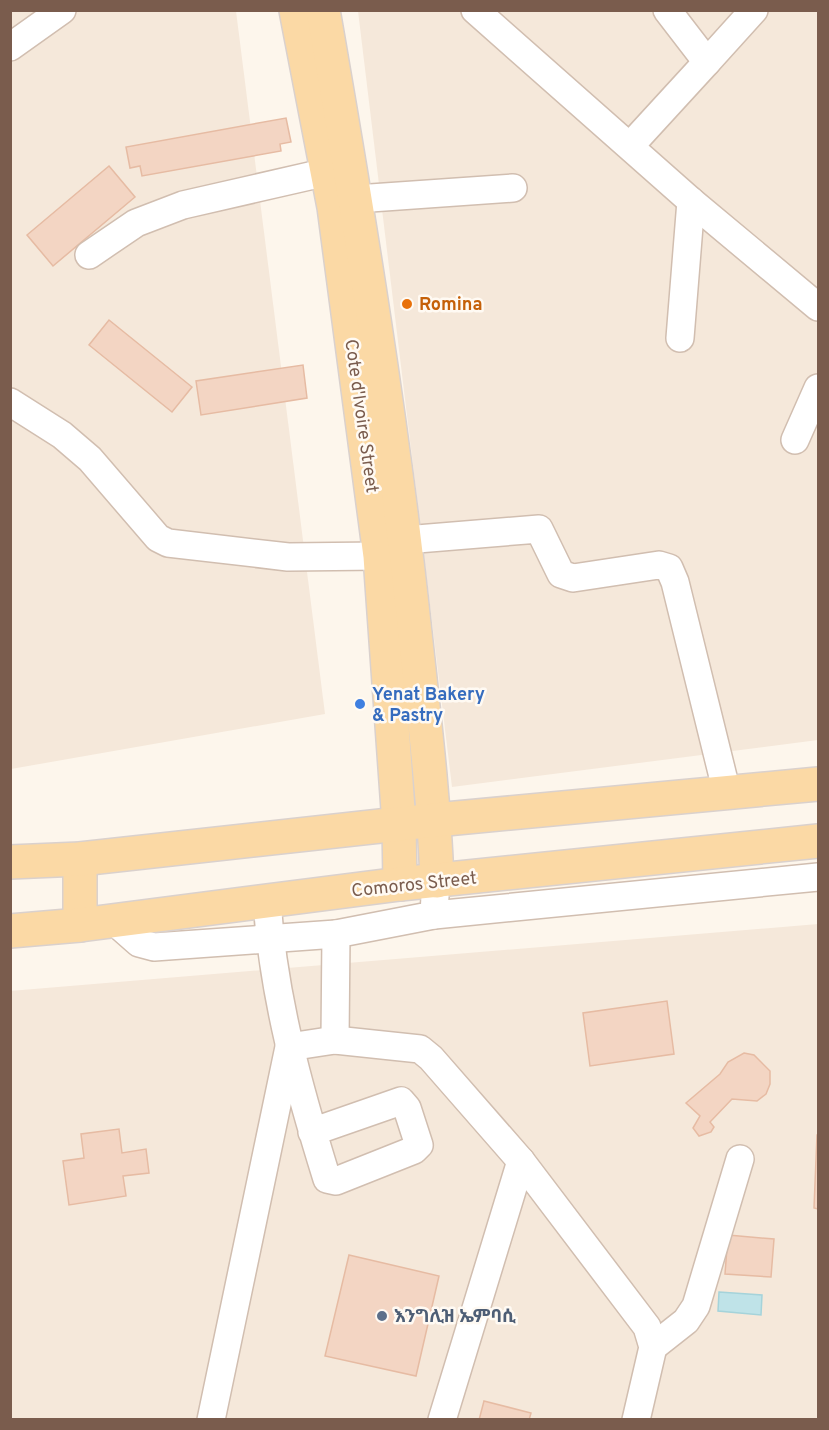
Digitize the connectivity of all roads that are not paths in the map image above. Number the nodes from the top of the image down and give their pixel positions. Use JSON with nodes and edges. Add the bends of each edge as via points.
{"nodes":[{"id":1,"x":62,"y":10,"type":"edge"},
{"id":2,"x":296,"y":10,"type":"edge"},
{"id":3,"x":323,"y":10,"type":"edge"},
{"id":4,"x":475,"y":10,"type":"edge"},
{"id":5,"x":667,"y":10,"type":"edge"},
{"id":6,"x":754,"y":10,"type":"edge"},
{"id":7,"x":10,"y":47,"type":"edge"},
{"id":8,"x":707,"y":62,"type":"junction"},
{"id":9,"x":630,"y":146,"type":"junction"},
{"id":10,"x":327,"y":172,"type":"junction"},
{"id":11,"x":513,"y":188,"type":"dead end"},
{"id":12,"x":356,"y":199,"type":"junction"},
{"id":13,"x":691,"y":201,"type":"junction"},
{"id":14,"x":89,"y":255,"type":"dead end"},
{"id":15,"x":819,"y":307,"type":"edge"},
{"id":16,"x":680,"y":338,"type":"dead end"},
{"id":17,"x":819,"y":388,"type":"edge"},
{"id":18,"x":10,"y":402,"type":"edge"},
{"id":19,"x":795,"y":440,"type":"dead end"},
{"id":20,"x":393,"y":548,"type":"junction"},
{"id":21,"x":819,"y":784,"type":"edge"},
{"id":22,"x":727,"y":793,"type":"junction"},
{"id":23,"x":435,"y":820,"type":"junction"},
{"id":24,"x":399,"y":824,"type":"junction"},
{"id":25,"x":819,"y":841,"type":"edge"},
{"id":26,"x":11,"y":858,"type":"edge"},
{"id":27,"x":80,"y":859,"type":"junction"},
{"id":28,"x":819,"y":877,"type":"edge"},
{"id":29,"x":437,"y":881,"type":"junction"},
{"id":30,"x":400,"y":884,"type":"junction"},
{"id":31,"x":267,"y":901,"type":"junction"},
{"id":32,"x":434,"y":915,"type":"junction"},
{"id":33,"x":114,"y":921,"type":"junction"},
{"id":34,"x":80,"y":925,"type":"junction"},
{"id":35,"x":10,"y":931,"type":"edge"},
{"id":36,"x":336,"y":934,"type":"junction"},
{"id":37,"x":269,"y":938,"type":"junction"},
{"id":38,"x":335,"y":1040,"type":"junction"},
{"id":39,"x":289,"y":1047,"type":"junction"},
{"id":40,"x":312,"y":1132,"type":"dead end"},
{"id":41,"x":740,"y":1159,"type":"dead end"},
{"id":42,"x":521,"y":1161,"type":"junction"},
{"id":43,"x":653,"y":1347,"type":"junction"},
{"id":44,"x":211,"y":1419,"type":"edge"},
{"id":45,"x":442,"y":1419,"type":"edge"},
{"id":46,"x":636,"y":1419,"type":"edge"}],
"edges":[{"from":1,"to":7,"type":"street"},
{"from":2,"to":10,"type":"main road","name":"Cote d'Ivoire Street"},
{"from":3,"to":12,"type":"main road","name":"Cote d'Ivoire Street"},
{"from":4,"to":9,"type":"street"},
{"from":5,"to":8,"type":"street"},
{"from":6,"to":8,"type":"street"},
{"from":8,"to":9,"type":"street"},
{"from":9,"to":13,"type":"street"},
{"from":10,"to":14,"type":"street","via":[[183,205],[136,223]]},
{"from":10,"to":20,"type":"main road","name":"Cote d'Ivoire Street"},
{"from":11,"to":12,"type":"street"},
{"from":12,"to":20,"type":"main road","name":"Cote d'Ivoire Street"},
{"from":13,"to":15,"type":"street"},
{"from":13,"to":16,"type":"street"},
{"from":17,"to":19,"type":"street"},
{"from":18,"to":20,"type":"street","via":[[62,435],[90,459],[158,538],[168,543],[288,557]]},
{"from":20,"to":22,"type":"street","via":[[540,530],[561,574],[573,578],[659,565],[669,568]]},
{"from":20,"to":23,"type":"main road","name":"Cote d'Ivoire Street"},
{"from":20,"to":24,"type":"main road","name":"Cote d'Ivoire Street"},
{"from":21,"to":22,"type":"main road"},
{"from":22,"to":23,"type":"main road"},
{"from":23,"to":24,"type":"main road"},
{"from":23,"to":29,"type":"main road","name":"Cote d'Ivoire Street"},
{"from":24,"to":27,"type":"main road"},
{"from":24,"to":30,"type":"main road","name":"Cote d'Ivoire Street"},
{"from":25,"to":29,"type":"main road","name":"Comoros Street"},
{"from":26,"to":27,"type":"main road"},
{"from":27,"to":34,"type":"main road"},
{"from":28,"to":32,"type":"street"},
{"from":29,"to":30,"type":"main road","name":"Comoros Street"},
{"from":29,"to":32,"type":"street"},
{"from":30,"to":31,"type":"main road","name":"Comoros Street"},
{"from":31,"to":33,"type":"main road","name":"Comoros Street"},
{"from":31,"to":37,"type":"street"},
{"from":32,"to":36,"type":"street"},
{"from":33,"to":34,"type":"main road","name":"Comoros Street"},
{"from":33,"to":37,"type":"street","via":[[139,943],[154,947]]},
{"from":34,"to":35,"type":"main road","name":"Comoros Street"},
{"from":36,"to":37,"type":"street"},
{"from":36,"to":38,"type":"street"},
{"from":37,"to":39,"type":"street"},
{"from":38,"to":39,"type":"street"},
{"from":38,"to":42,"type":"street","via":[[420,1049]]},
{"from":39,"to":40,"type":"street"},
{"from":39,"to":44,"type":"street"},
{"from":41,"to":43,"type":"street","via":[[696,1305],[686,1321]]},
{"from":42,"to":43,"type":"street","via":[[647,1327]]},
{"from":42,"to":45,"type":"street"},
{"from":43,"to":46,"type":"street"}]}
